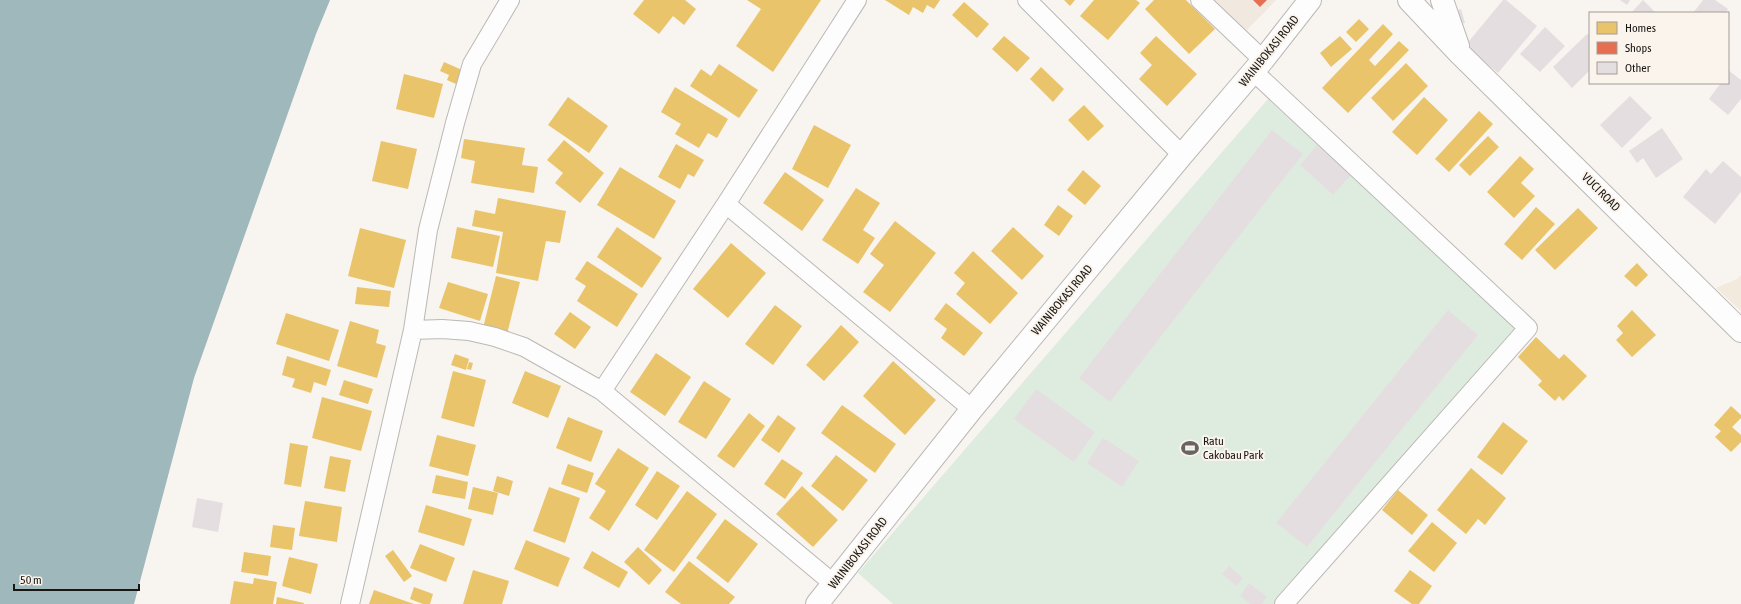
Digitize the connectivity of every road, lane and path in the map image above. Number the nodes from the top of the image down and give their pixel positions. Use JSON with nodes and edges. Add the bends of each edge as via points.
{"nodes":[{"id":1,"x":510,"y":0,"type":"edge"},
{"id":2,"x":1027,"y":0,"type":"edge"},
{"id":3,"x":1200,"y":0,"type":"edge"},
{"id":4,"x":1310,"y":0,"type":"edge"},
{"id":5,"x":1409,"y":0,"type":"edge"},
{"id":6,"x":1442,"y":0,"type":"edge"},
{"id":7,"x":853,"y":1,"type":"edge"},
{"id":8,"x":1460,"y":54,"type":"junction"},
{"id":9,"x":1258,"y":66,"type":"junction"},
{"id":10,"x":1182,"y":155,"type":"junction"},
{"id":11,"x":726,"y":204,"type":"junction"},
{"id":12,"x":413,"y":330,"type":"junction"},
{"id":13,"x":1741,"y":331,"type":"edge"},
{"id":14,"x":602,"y":392,"type":"junction"},
{"id":15,"x":972,"y":409,"type":"junction"},
{"id":16,"x":834,"y":584,"type":"junction"},
{"id":17,"x":350,"y":604,"type":"edge"},
{"id":18,"x":817,"y":604,"type":"edge"},
{"id":19,"x":1284,"y":604,"type":"edge"}],
"edges":[{"from":1,"to":12,"type":"street","via":[[472,64],[428,230]]},
{"from":2,"to":10,"type":"street"},
{"from":3,"to":9,"type":"street"},
{"from":4,"to":9,"type":"main road","name":"WAINIBOKASI ROAD"},
{"from":5,"to":8,"type":"main road","name":"VUCI ROAD"},
{"from":6,"to":8,"type":"main road","name":"VUCI ROAD"},
{"from":7,"to":11,"type":"street"},
{"from":8,"to":13,"type":"main road","name":"VUCI ROAD"},
{"from":9,"to":10,"type":"main road","name":"WAINIBOKASI ROAD"},
{"from":9,"to":19,"type":"street","via":[[1528,328]]},
{"from":10,"to":15,"type":"main road","name":"WAINIBOKASI ROAD"},
{"from":11,"to":14,"type":"street"},
{"from":11,"to":15,"type":"street"},
{"from":12,"to":14,"type":"street","via":[[449,329],[495,337],[524,347]]},
{"from":12,"to":17,"type":"street"},
{"from":14,"to":16,"type":"street"},
{"from":15,"to":16,"type":"main road","name":"WAINIBOKASI ROAD"},
{"from":16,"to":18,"type":"main road","name":"WAINIBOKASI ROAD"}]}
